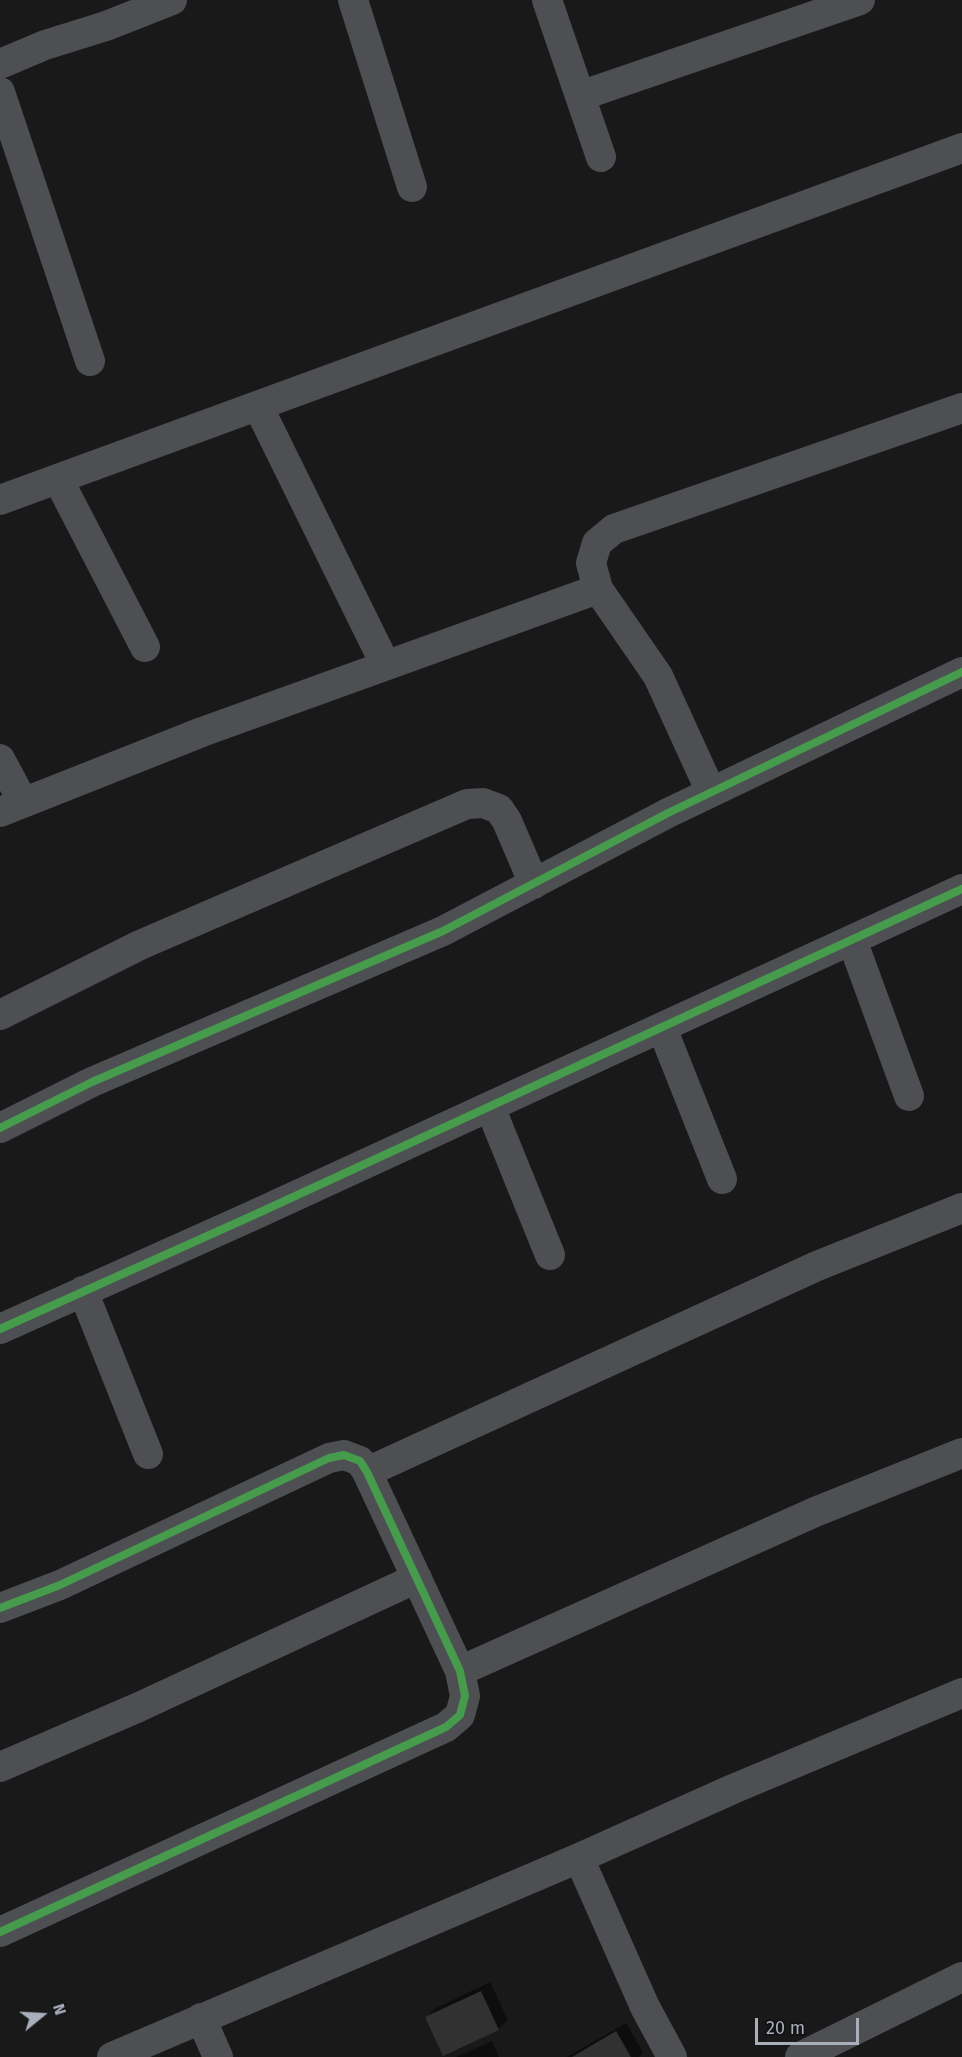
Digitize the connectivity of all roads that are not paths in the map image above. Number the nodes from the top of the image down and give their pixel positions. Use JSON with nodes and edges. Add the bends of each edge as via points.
{"nodes":[{"id":1,"x":172,"y":0,"type":"edge"},
{"id":2,"x":353,"y":0,"type":"edge"},
{"id":3,"x":547,"y":0,"type":"edge"},
{"id":4,"x":860,"y":0,"type":"edge"},
{"id":5,"x":0,"y":64,"type":"edge"},
{"id":6,"x":0,"y":92,"type":"edge"},
{"id":7,"x":580,"y":96,"type":"junction"},
{"id":8,"x":962,"y":147,"type":"edge"},
{"id":9,"x":601,"y":158,"type":"dead end"},
{"id":10,"x":412,"y":187,"type":"dead end"},
{"id":11,"x":90,"y":361,"type":"dead end"},
{"id":12,"x":258,"y":406,"type":"junction"},
{"id":13,"x":962,"y":408,"type":"edge"},
{"id":14,"x":58,"y":479,"type":"junction"},
{"id":15,"x":0,"y":500,"type":"edge"},
{"id":16,"x":598,"y":589,"type":"junction"},
{"id":17,"x":145,"y":647,"type":"dead end"},
{"id":18,"x":385,"y":664,"type":"junction"},
{"id":19,"x":962,"y":672,"type":"edge"},
{"id":20,"x":0,"y":759,"type":"edge"},
{"id":21,"x":711,"y":792,"type":"junction"},
{"id":22,"x":12,"y":807,"type":"edge"},
{"id":23,"x":534,"y":884,"type":"junction"},
{"id":24,"x":962,"y":890,"type":"edge"},
{"id":25,"x":852,"y":940,"type":"junction"},
{"id":26,"x":0,"y":1015,"type":"edge"},
{"id":27,"x":662,"y":1028,"type":"junction"},
{"id":28,"x":909,"y":1096,"type":"dead end"},
{"id":29,"x":490,"y":1107,"type":"junction"},
{"id":30,"x":0,"y":1128,"type":"edge"},
{"id":31,"x":722,"y":1179,"type":"dead end"},
{"id":32,"x":962,"y":1208,"type":"edge"},
{"id":33,"x":550,"y":1255,"type":"dead end"},
{"id":34,"x":83,"y":1292,"type":"junction"},
{"id":35,"x":0,"y":1329,"type":"edge"},
{"id":36,"x":148,"y":1454,"type":"dead end"},
{"id":37,"x":962,"y":1454,"type":"edge"},
{"id":38,"x":367,"y":1472,"type":"junction"},
{"id":39,"x":417,"y":1578,"type":"junction"},
{"id":40,"x":0,"y":1608,"type":"edge"},
{"id":41,"x":460,"y":1671,"type":"junction"},
{"id":42,"x":962,"y":1693,"type":"edge"},
{"id":43,"x":0,"y":1767,"type":"edge"},
{"id":44,"x":579,"y":1858,"type":"junction"},
{"id":45,"x":0,"y":1932,"type":"edge"},
{"id":46,"x":962,"y":1977,"type":"edge"},
{"id":47,"x":201,"y":2018,"type":"junction"},
{"id":48,"x":112,"y":2057,"type":"edge"},
{"id":49,"x":218,"y":2057,"type":"edge"},
{"id":50,"x":672,"y":2057,"type":"edge"},
{"id":51,"x":800,"y":2057,"type":"edge"}],
"edges":[{"from":1,"to":5,"type":"street"},
{"from":2,"to":10,"type":"street"},
{"from":3,"to":7,"type":"street"},
{"from":4,"to":7,"type":"street"},
{"from":6,"to":11,"type":"street"},
{"from":7,"to":9,"type":"street"},
{"from":8,"to":12,"type":"street"},
{"from":12,"to":14,"type":"street"},
{"from":12,"to":18,"type":"street"},
{"from":13,"to":16,"type":"street","via":[[614,529],[597,543],[591,563]]},
{"from":14,"to":15,"type":"street"},
{"from":14,"to":17,"type":"street"},
{"from":16,"to":18,"type":"street"},
{"from":16,"to":21,"type":"street","via":[[658,676]]},
{"from":18,"to":22,"type":"street"},
{"from":19,"to":21,"type":"street"},
{"from":20,"to":22,"type":"street"},
{"from":21,"to":23,"type":"street"},
{"from":23,"to":26,"type":"street","via":[[499,809],[483,803],[467,804],[140,945]]},
{"from":23,"to":30,"type":"street","via":[[444,931],[92,1082]]},
{"from":24,"to":25,"type":"street"},
{"from":25,"to":27,"type":"street"},
{"from":25,"to":28,"type":"street"},
{"from":27,"to":29,"type":"street"},
{"from":27,"to":31,"type":"street"},
{"from":29,"to":33,"type":"street"},
{"from":29,"to":34,"type":"street"},
{"from":32,"to":38,"type":"street","via":[[817,1266]]},
{"from":34,"to":35,"type":"street"},
{"from":34,"to":36,"type":"street"},
{"from":37,"to":41,"type":"street","via":[[815,1512]]},
{"from":38,"to":39,"type":"street"},
{"from":38,"to":40,"type":"street","via":[[360,1461],[344,1455],[329,1458],[60,1585]]},
{"from":39,"to":41,"type":"street"},
{"from":39,"to":43,"type":"street"},
{"from":41,"to":45,"type":"street","via":[[465,1696],[460,1716],[446,1727]]},
{"from":42,"to":44,"type":"street"},
{"from":44,"to":47,"type":"street"},
{"from":44,"to":50,"type":"street","via":[[645,2007]]},
{"from":46,"to":51,"type":"street"},
{"from":47,"to":48,"type":"street"},
{"from":47,"to":49,"type":"street"}]}
